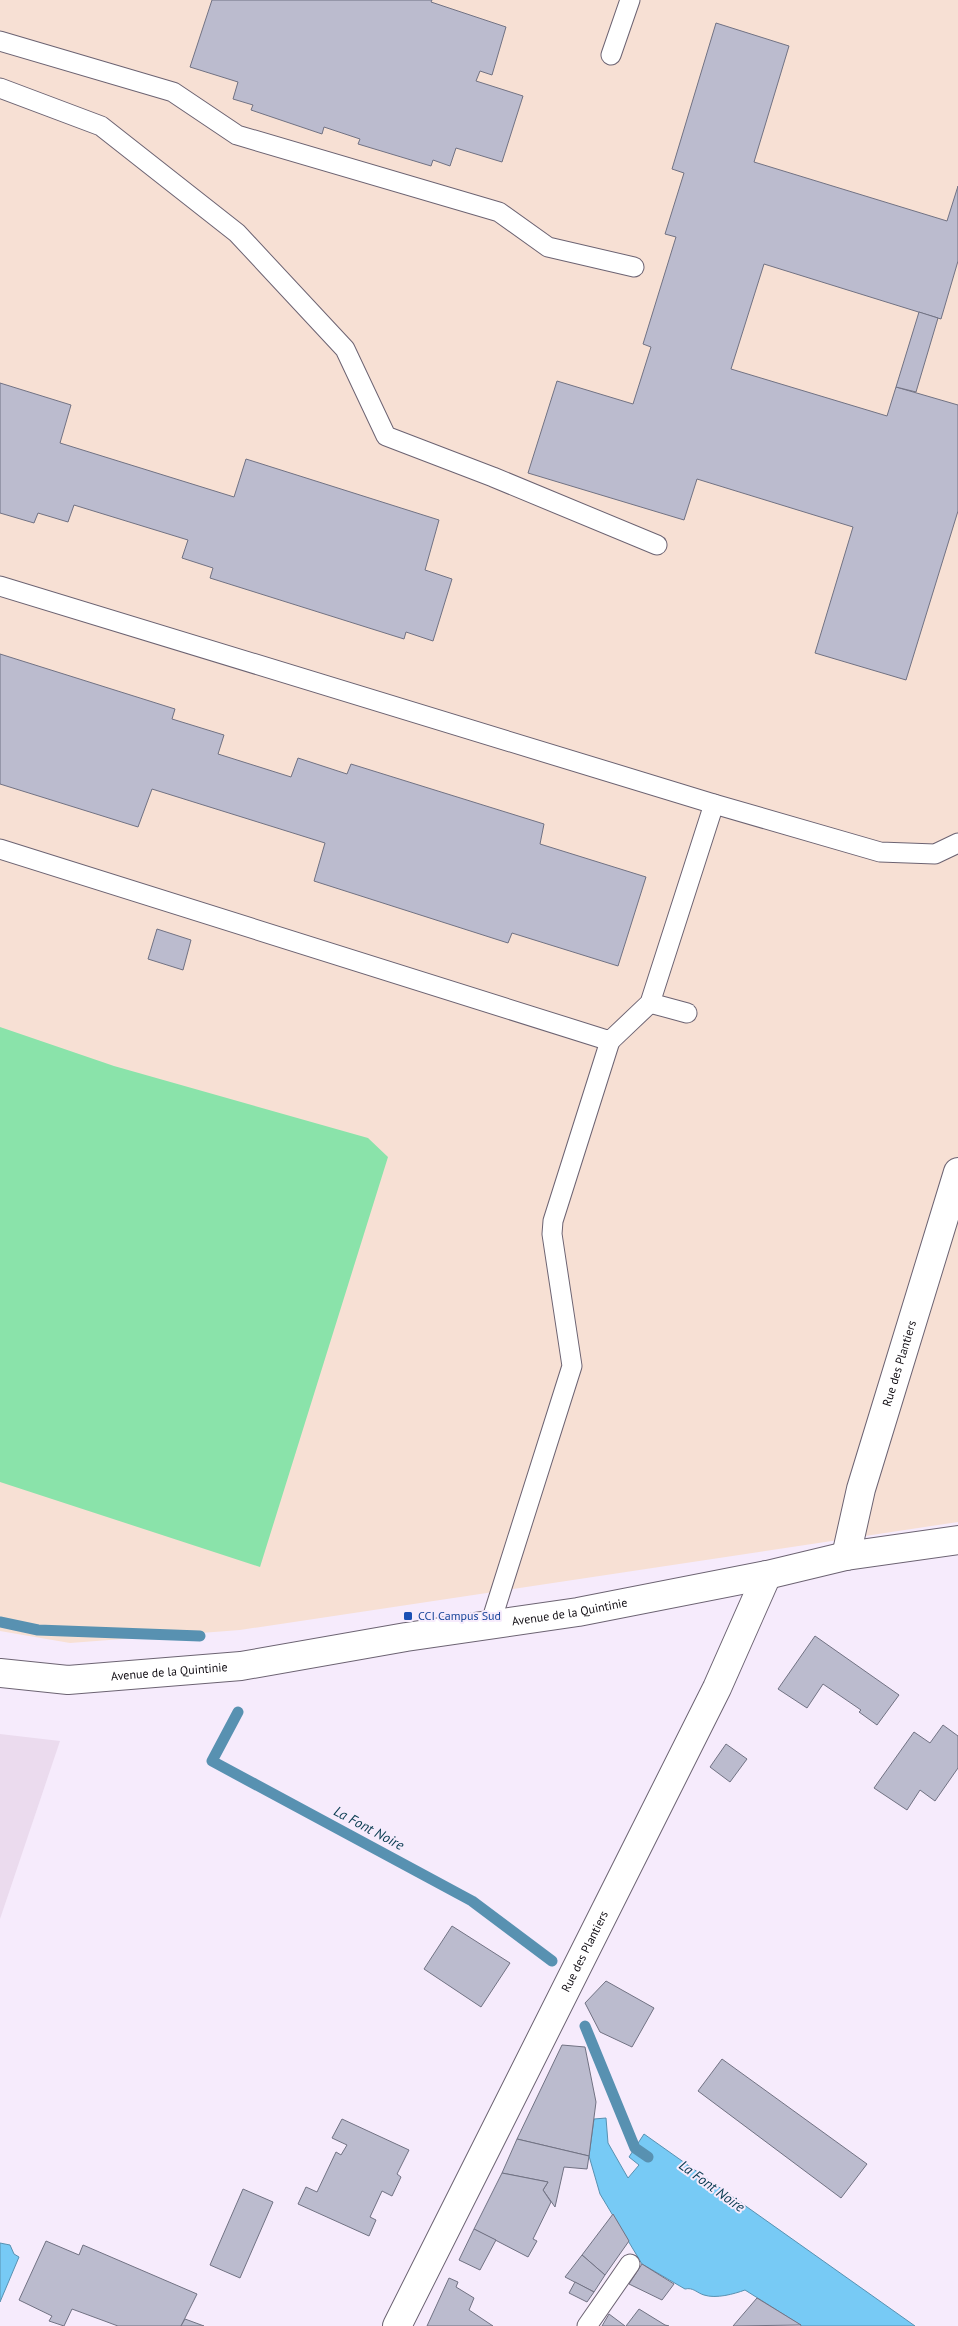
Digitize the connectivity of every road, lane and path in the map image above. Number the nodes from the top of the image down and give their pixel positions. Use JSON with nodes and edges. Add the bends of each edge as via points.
{"nodes":[{"id":1,"x":630,"y":0,"type":"edge"},
{"id":2,"x":0,"y":42,"type":"edge"},
{"id":3,"x":611,"y":55,"type":"dead end"},
{"id":4,"x":0,"y":88,"type":"edge"},
{"id":5,"x":634,"y":267,"type":"dead end"},
{"id":6,"x":657,"y":545,"type":"dead end"},
{"id":7,"x":0,"y":586,"type":"edge"},
{"id":8,"x":714,"y":804,"type":"junction"},
{"id":9,"x":958,"y":843,"type":"edge"},
{"id":10,"x":0,"y":849,"type":"edge"},
{"id":11,"x":650,"y":1003,"type":"junction"},
{"id":12,"x":687,"y":1013,"type":"dead end"},
{"id":13,"x":610,"y":1041,"type":"junction"},
{"id":14,"x":958,"y":1172,"type":"edge"},
{"id":15,"x":958,"y":1540,"type":"edge"},
{"id":16,"x":846,"y":1556,"type":"junction"},
{"id":17,"x":767,"y":1575,"type":"junction"},
{"id":18,"x":490,"y":1625,"type":"junction"},
{"id":19,"x":0,"y":1673,"type":"edge"},
{"id":20,"x":630,"y":2264,"type":"dead end"},
{"id":21,"x":397,"y":2326,"type":"edge"},
{"id":22,"x":587,"y":2326,"type":"edge"}],
"edges":[{"from":1,"to":3,"type":"lane"},
{"from":2,"to":5,"type":"lane","via":[[173,92],[236,135],[499,212],[548,247]]},
{"from":4,"to":6,"type":"lane","via":[[101,126],[236,233],[345,349],[386,436]]},
{"from":7,"to":8,"type":"lane"},
{"from":8,"to":9,"type":"lane","via":[[880,852],[935,854]]},
{"from":8,"to":11,"type":"lane"},
{"from":10,"to":13,"type":"lane"},
{"from":11,"to":12,"type":"lane"},
{"from":11,"to":13,"type":"lane"},
{"from":13,"to":18,"type":"lane","via":[[552,1221],[572,1366]]},
{"from":14,"to":16,"type":"street","name":"Rue des Plantiers","via":[[860,1489]]},
{"from":15,"to":16,"type":"street","name":"Avenue de la Quintinie"},
{"from":16,"to":17,"type":"street","name":"Avenue de la Quintinie"},
{"from":17,"to":18,"type":"street","name":"Avenue de la Quintinie","via":[[578,1612]]},
{"from":17,"to":21,"type":"street","name":"Rue des Plantiers","via":[[717,1688]]},
{"from":18,"to":19,"type":"street","name":"Avenue de la Quintinie","via":[[240,1666],[68,1680]]},
{"from":20,"to":22,"type":"lane"}]}
